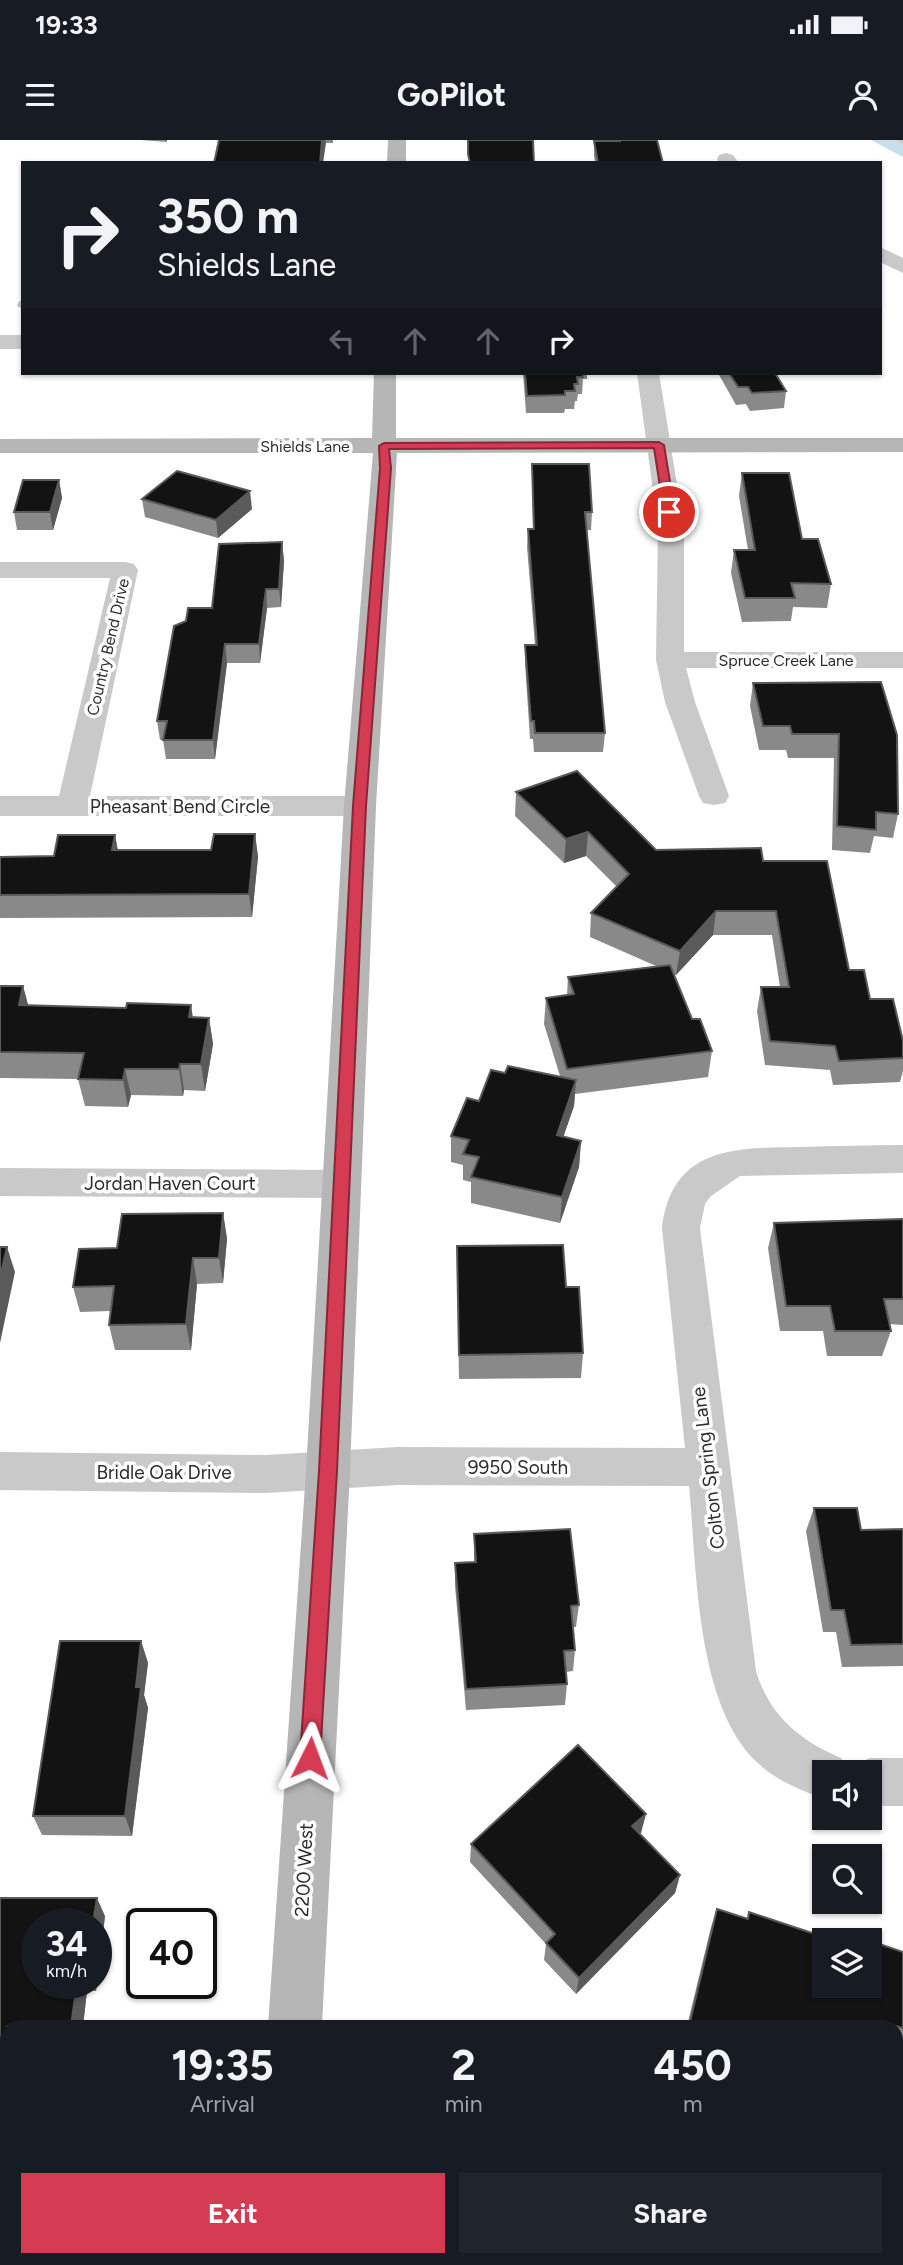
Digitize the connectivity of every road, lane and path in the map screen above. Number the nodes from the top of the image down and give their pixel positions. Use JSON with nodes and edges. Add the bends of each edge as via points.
{"nodes":[{"id":1,"x":397,"y":140,"type":"edge"},
{"id":2,"x":396,"y":161,"type":"edge"},
{"id":3,"x":882,"y":254,"type":"edge"},
{"id":4,"x":903,"y":267,"type":"edge"},
{"id":5,"x":0,"y":342,"type":"edge"},
{"id":6,"x":21,"y":342,"type":"edge"},
{"id":7,"x":386,"y":375,"type":"edge"},
{"id":8,"x":648,"y":375,"type":"edge"},
{"id":9,"x":659,"y":445,"type":"junction"},
{"id":10,"x":903,"y":445,"type":"edge"},
{"id":11,"x":0,"y":446,"type":"edge"},
{"id":12,"x":384,"y":446,"type":"junction"},
{"id":13,"x":0,"y":570,"type":"edge"},
{"id":14,"x":670,"y":660,"type":"junction"},
{"id":15,"x":903,"y":660,"type":"edge"},
{"id":16,"x":714,"y":796,"type":"dead end"},
{"id":17,"x":0,"y":806,"type":"edge"},
{"id":18,"x":72,"y":806,"type":"junction"},
{"id":19,"x":360,"y":806,"type":"junction"},
{"id":20,"x":903,"y":1159,"type":"edge"},
{"id":21,"x":0,"y":1182,"type":"edge"},
{"id":22,"x":341,"y":1184,"type":"junction"},
{"id":23,"x":708,"y":1467,"type":"junction"},
{"id":24,"x":328,"y":1471,"type":"junction"},
{"id":25,"x":0,"y":1472,"type":"edge"},
{"id":26,"x":812,"y":1771,"type":"edge"},
{"id":27,"x":882,"y":1782,"type":"edge"},
{"id":28,"x":903,"y":1782,"type":"edge"},
{"id":29,"x":295,"y":2020,"type":"edge"}],
"edges":[{"from":1,"to":2,"type":"street"},
{"from":3,"to":4,"type":"street"},
{"from":5,"to":6,"type":"street"},
{"from":7,"to":12,"type":"street","name":"2200 West"},
{"from":8,"to":9,"type":"street"},
{"from":9,"to":10,"type":"street","name":"Shields Lane"},
{"from":9,"to":12,"type":"street","name":"Shields Lane"},
{"from":9,"to":14,"type":"street","via":[[671,528]]},
{"from":11,"to":12,"type":"street","name":"Shields Lane"},
{"from":12,"to":19,"type":"street","name":"2200 West"},
{"from":13,"to":18,"type":"street","name":"Country Bend Drive","via":[[125,569]]},
{"from":14,"to":15,"type":"street","name":"Spruce Creek Lane"},
{"from":14,"to":16,"type":"street"},
{"from":17,"to":18,"type":"street","name":"Pheasant Bend Circle"},
{"from":18,"to":19,"type":"street","name":"Pheasant Bend Circle"},
{"from":19,"to":22,"type":"street","name":"2200 West"},
{"from":20,"to":23,"type":"street","name":"Colton Spring Lane","via":[[761,1160],[718,1169],[689,1194],[681,1228]]},
{"from":21,"to":22,"type":"street","name":"Jordan Haven Court"},
{"from":22,"to":24,"type":"street","name":"2200 West"},
{"from":23,"to":24,"type":"street","name":"9950 South","via":[[398,1466]]},
{"from":23,"to":26,"type":"street","name":"Colton Spring Lane","via":[[739,1700],[775,1749]]},
{"from":24,"to":25,"type":"street","name":"Bridle Oak Drive"},
{"from":24,"to":29,"type":"street","name":"2200 West"},
{"from":27,"to":28,"type":"street"}]}
